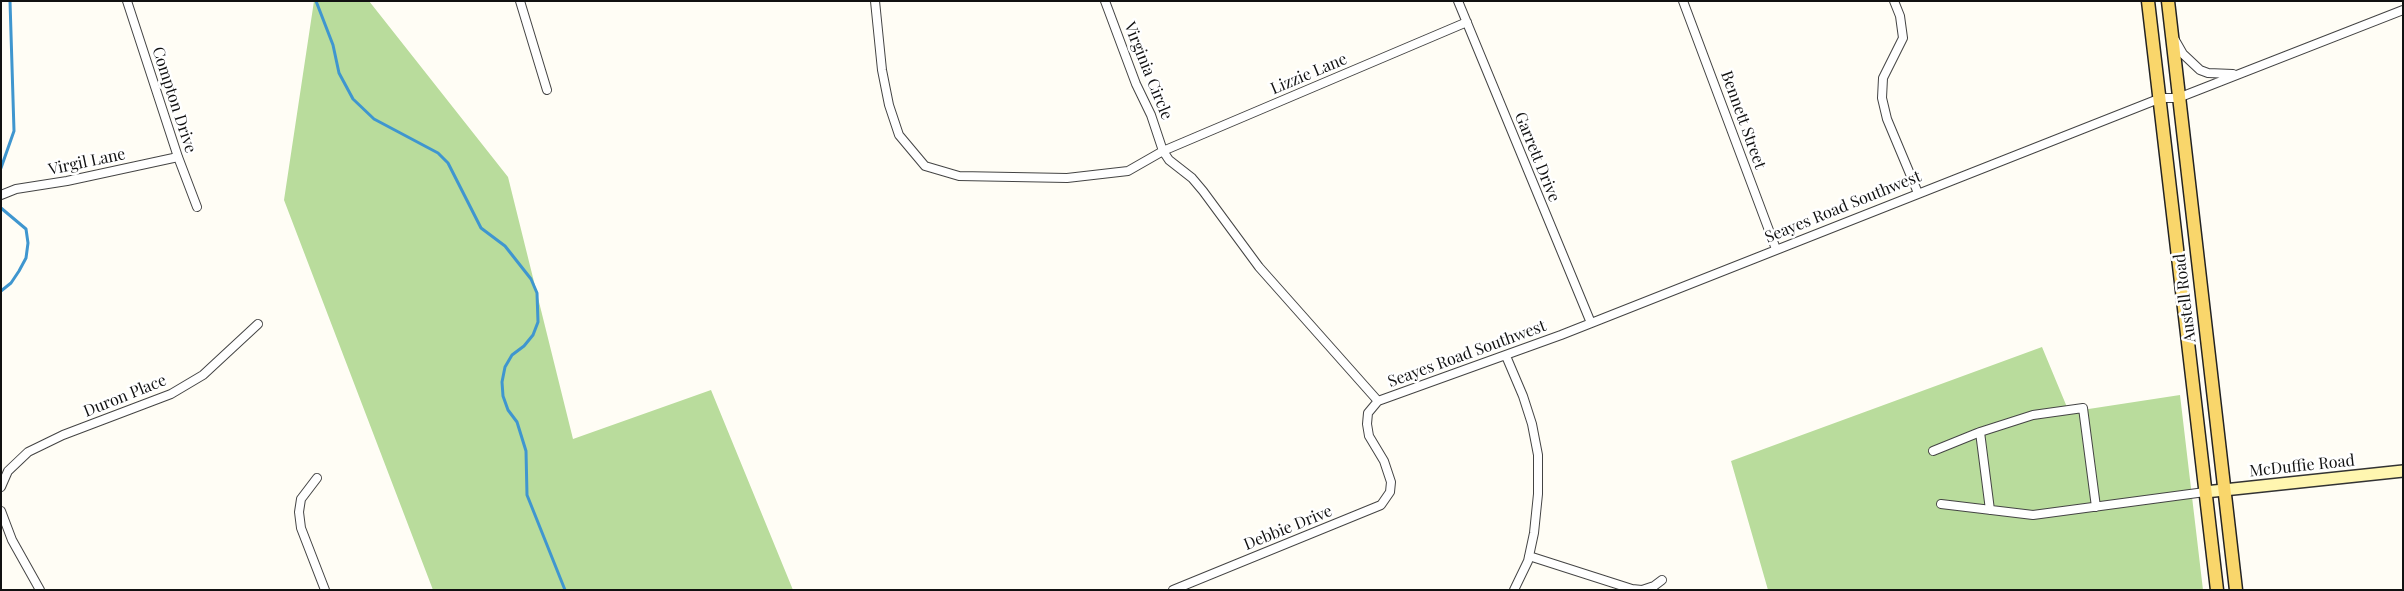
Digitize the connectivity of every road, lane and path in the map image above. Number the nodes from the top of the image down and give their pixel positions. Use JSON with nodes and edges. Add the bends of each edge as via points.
{"nodes":[{"id":1,"x":127,"y":1,"type":"edge"},
{"id":2,"x":520,"y":1,"type":"edge"},
{"id":3,"x":874,"y":1,"type":"edge"},
{"id":4,"x":1105,"y":1,"type":"edge"},
{"id":5,"x":1458,"y":1,"type":"edge"},
{"id":6,"x":1683,"y":1,"type":"edge"},
{"id":7,"x":1894,"y":1,"type":"edge"},
{"id":8,"x":2148,"y":1,"type":"edge"},
{"id":9,"x":2168,"y":1,"type":"edge"},
{"id":10,"x":2403,"y":10,"type":"edge"},
{"id":11,"x":1467,"y":22,"type":"junction"},
{"id":12,"x":2171,"y":34,"type":"junction"},
{"id":13,"x":2238,"y":74,"type":"junction"},
{"id":14,"x":547,"y":90,"type":"dead end"},
{"id":15,"x":2161,"y":98,"type":"junction"},
{"id":16,"x":2178,"y":98,"type":"junction"},
{"id":17,"x":1163,"y":151,"type":"junction"},
{"id":18,"x":178,"y":157,"type":"junction"},
{"id":19,"x":1918,"y":193,"type":"junction"},
{"id":20,"x":1,"y":195,"type":"edge"},
{"id":21,"x":197,"y":208,"type":"dead end"},
{"id":22,"x":1776,"y":249,"type":"junction"},
{"id":23,"x":258,"y":324,"type":"dead end"},
{"id":24,"x":1591,"y":324,"type":"junction"},
{"id":25,"x":1506,"y":356,"type":"junction"},
{"id":26,"x":1378,"y":400,"type":"junction"},
{"id":27,"x":1980,"y":432,"type":"junction"},
{"id":28,"x":1933,"y":451,"type":"dead end"},
{"id":29,"x":2403,"y":472,"type":"edge"},
{"id":30,"x":317,"y":478,"type":"dead end"},
{"id":31,"x":1,"y":487,"type":"edge"},
{"id":32,"x":2226,"y":490,"type":"junction"},
{"id":33,"x":2205,"y":492,"type":"junction"},
{"id":34,"x":1941,"y":504,"type":"dead end"},
{"id":35,"x":2096,"y":507,"type":"junction"},
{"id":36,"x":1990,"y":510,"type":"junction"},
{"id":37,"x":1,"y":511,"type":"edge"},
{"id":38,"x":1529,"y":556,"type":"junction"},
{"id":39,"x":1662,"y":580,"type":"dead end"},
{"id":40,"x":2216,"y":585,"type":"edge"},
{"id":41,"x":2236,"y":586,"type":"edge"},
{"id":42,"x":40,"y":590,"type":"edge"},
{"id":43,"x":325,"y":590,"type":"edge"},
{"id":44,"x":1173,"y":590,"type":"edge"},
{"id":45,"x":1514,"y":590,"type":"edge"}],
"edges":[{"from":1,"to":18,"type":"street","name":"Compton Drive"},
{"from":2,"to":14,"type":"street"},
{"from":3,"to":17,"type":"street","via":[[882,70],[898,136],[925,166],[959,176],[1083,177],[1128,171]]},
{"from":4,"to":17,"type":"street","name":"Virginia Circle"},
{"from":5,"to":11,"type":"street","name":"Garrett Drive"},
{"from":6,"to":22,"type":"street","name":"Bennett Street"},
{"from":7,"to":19,"type":"street","via":[[1903,38],[1883,78],[1882,98],[1887,119]]},
{"from":8,"to":15,"type":"main road","name":"Austell Road"},
{"from":9,"to":12,"type":"main road","name":"Austell Road"},
{"from":10,"to":13,"type":"street","name":"Seayes Road Southwest"},
{"from":11,"to":17,"type":"street","name":"Lizzie Lane"},
{"from":11,"to":24,"type":"street","name":"Garrett Drive"},
{"from":12,"to":13,"type":"street","name":"Seayes Road Southwest","via":[[2183,54],[2200,70]]},
{"from":12,"to":16,"type":"main road","name":"Austell Road"},
{"from":13,"to":16,"type":"street","name":"Seayes Road Southwest"},
{"from":15,"to":16,"type":"street","name":"Seayes Road Southwest"},
{"from":15,"to":19,"type":"street","name":"Seayes Road Southwest"},
{"from":15,"to":33,"type":"main road","name":"Austell Road"},
{"from":16,"to":32,"type":"main road","name":"Austell Road"},
{"from":17,"to":26,"type":"street","name":"Seayes Road Southwest","via":[[1192,178],[1259,267]]},
{"from":18,"to":20,"type":"street","name":"Virgil Lane","via":[[67,182],[16,189]]},
{"from":18,"to":21,"type":"street","name":"Compton Drive"},
{"from":19,"to":22,"type":"street","name":"Seayes Road Southwest"},
{"from":22,"to":24,"type":"street","name":"Seayes Road Southwest"},
{"from":23,"to":31,"type":"street","name":"Duron Place","via":[[203,375],[171,394],[63,435],[28,452],[8,471]]},
{"from":24,"to":25,"type":"street","name":"Seayes Road Southwest"},
{"from":25,"to":26,"type":"street","name":"Seayes Road Southwest"},
{"from":25,"to":38,"type":"street","via":[[1526,406],[1538,455],[1538,494]]},
{"from":26,"to":44,"type":"street","name":"Debbie Drive","via":[[1368,413],[1367,424],[1369,436],[1389,474],[1390,492],[1386,500],[1371,510]]},
{"from":27,"to":28,"type":"street"},
{"from":27,"to":35,"type":"street","via":[[2033,415],[2083,408]]},
{"from":27,"to":36,"type":"street"},
{"from":29,"to":32,"type":"street","name":"McDuffie Road"},
{"from":30,"to":43,"type":"street","via":[[301,499],[299,512],[301,528]]},
{"from":32,"to":33,"type":"street","name":"McDuffie Road"},
{"from":32,"to":41,"type":"main road","name":"Austell Road"},
{"from":33,"to":35,"type":"street"},
{"from":33,"to":40,"type":"main road","name":"Austell Road"},
{"from":34,"to":36,"type":"street"},
{"from":35,"to":36,"type":"street","via":[[2033,515]]},
{"from":37,"to":42,"type":"street","via":[[12,540]]},
{"from":38,"to":39,"type":"street","via":[[1632,589],[1642,590]]},
{"from":38,"to":45,"type":"street"}]}
